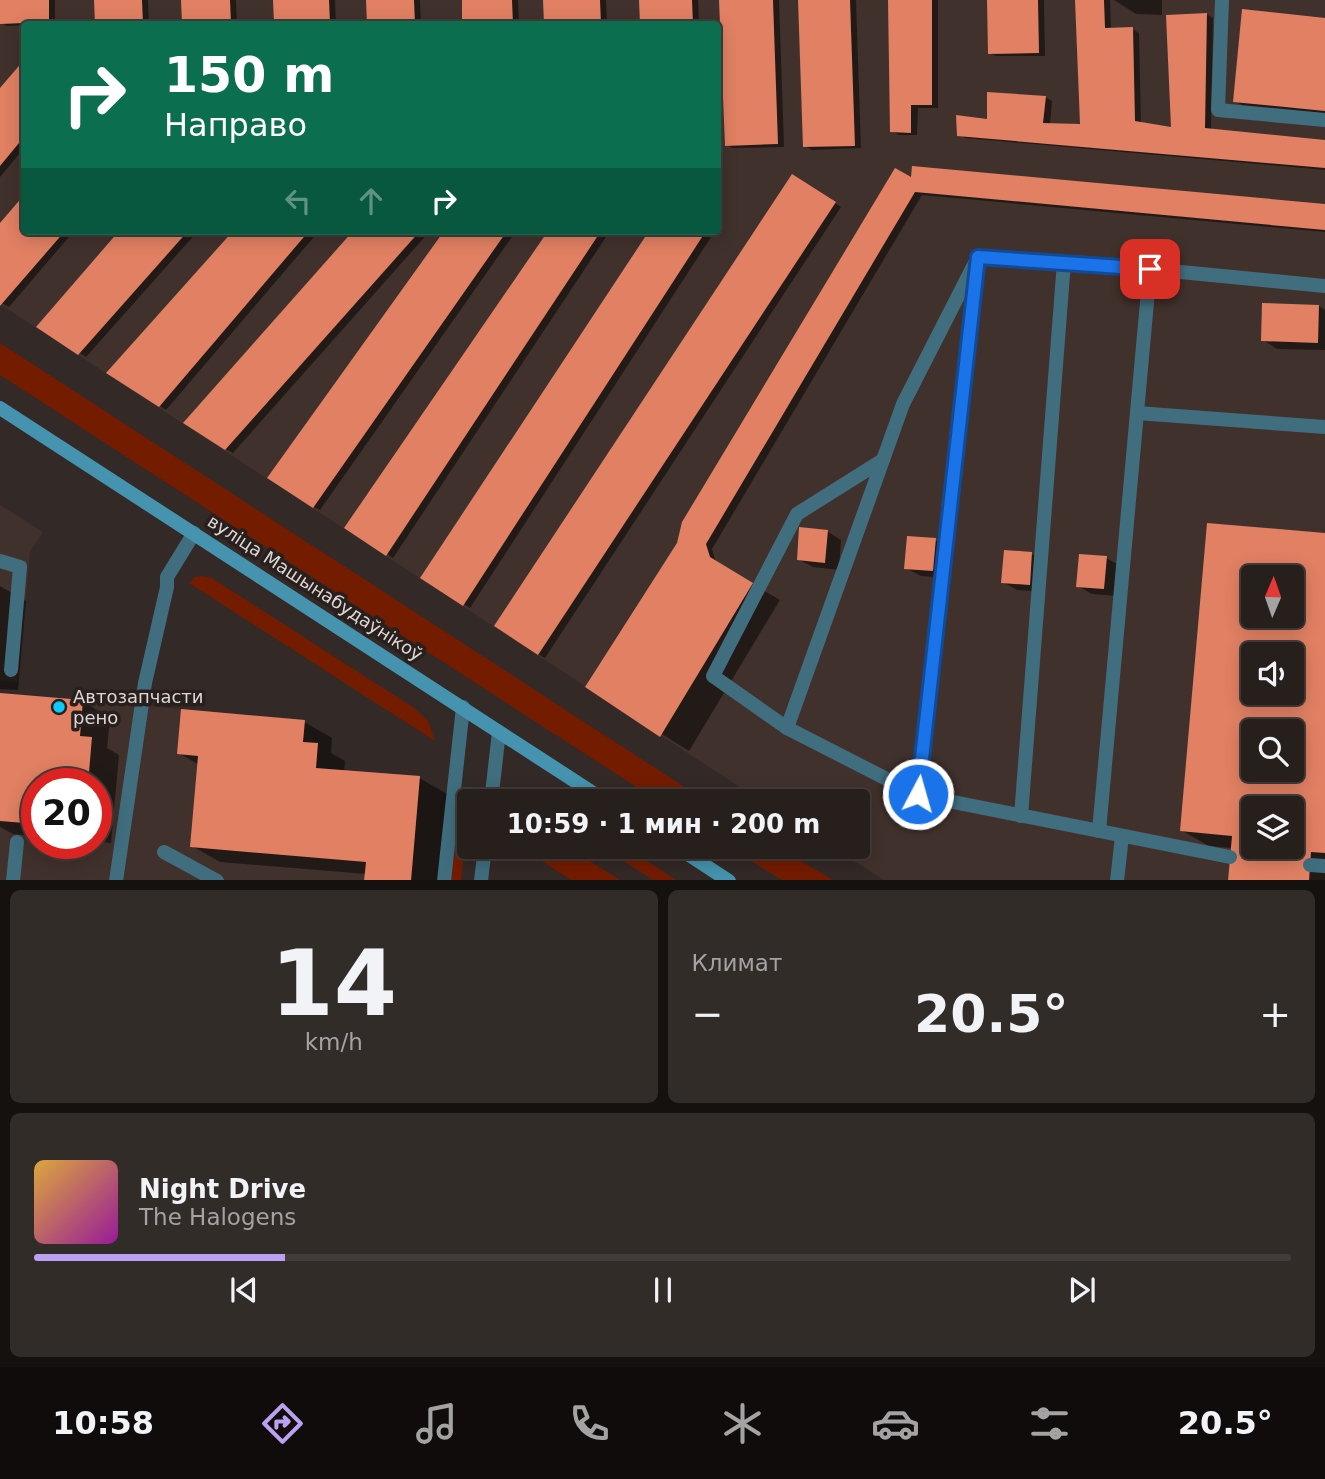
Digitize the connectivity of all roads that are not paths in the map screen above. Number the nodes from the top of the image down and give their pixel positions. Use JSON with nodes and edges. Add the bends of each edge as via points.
{"nodes":[{"id":1,"x":1222,"y":0,"type":"edge"},
{"id":2,"x":1325,"y":120,"type":"edge"},
{"id":3,"x":978,"y":257,"type":"junction"},
{"id":4,"x":1064,"y":262,"type":"junction"},
{"id":5,"x":1150,"y":269,"type":"junction"},
{"id":6,"x":1325,"y":286,"type":"edge"},
{"id":7,"x":0,"y":408,"type":"edge"},
{"id":8,"x":1137,"y":413,"type":"junction"},
{"id":9,"x":1325,"y":426,"type":"edge"},
{"id":10,"x":883,"y":460,"type":"junction"},
{"id":11,"x":194,"y":533,"type":"junction"},
{"id":12,"x":0,"y":561,"type":"edge"},
{"id":13,"x":11,"y":670,"type":"dead end"},
{"id":14,"x":463,"y":707,"type":"junction"},
{"id":15,"x":787,"y":728,"type":"junction"},
{"id":16,"x":499,"y":732,"type":"junction"},
{"id":17,"x":492,"y":789,"type":"edge"},
{"id":18,"x":587,"y":789,"type":"edge"},
{"id":19,"x":918,"y":794,"type":"junction"},
{"id":20,"x":1021,"y":816,"type":"junction"},
{"id":21,"x":1099,"y":831,"type":"junction"},
{"id":22,"x":1122,"y":836,"type":"junction"},
{"id":23,"x":17,"y":842,"type":"dead end"},
{"id":24,"x":164,"y":852,"type":"dead end"},
{"id":25,"x":1230,"y":857,"type":"dead end"},
{"id":26,"x":484,"y":859,"type":"edge"},
{"id":27,"x":696,"y":859,"type":"edge"},
{"id":28,"x":13,"y":880,"type":"edge"},
{"id":29,"x":116,"y":880,"type":"edge"},
{"id":30,"x":217,"y":880,"type":"edge"},
{"id":31,"x":444,"y":880,"type":"edge"},
{"id":32,"x":481,"y":880,"type":"edge"},
{"id":33,"x":729,"y":880,"type":"edge"},
{"id":34,"x":1117,"y":880,"type":"edge"}],
"edges":[{"from":1,"to":2,"type":"lane","via":[[1218,110]]},
{"from":3,"to":4,"type":"lane"},
{"from":3,"to":10,"type":"lane","via":[[903,404]]},
{"from":3,"to":19,"type":"lane"},
{"from":4,"to":5,"type":"lane"},
{"from":4,"to":20,"type":"lane"},
{"from":5,"to":6,"type":"lane"},
{"from":5,"to":8,"type":"lane"},
{"from":7,"to":11,"type":"main road","name":"вуліца Машынабудаўнікоў"},
{"from":8,"to":9,"type":"lane"},
{"from":8,"to":21,"type":"lane"},
{"from":10,"to":15,"type":"lane"},
{"from":10,"to":15,"type":"lane","via":[[797,514],[713,676]]},
{"from":11,"to":14,"type":"main road","name":"вуліца Машынабудаўнікоў"},
{"from":11,"to":29,"type":"lane","via":[[167,577],[145,683]]},
{"from":12,"to":13,"type":"lane","via":[[20,567]]},
{"from":14,"to":16,"type":"main road","name":"вуліца Машынабудаўнікоў"},
{"from":14,"to":31,"type":"lane"},
{"from":15,"to":19,"type":"lane"},
{"from":16,"to":17,"type":"lane"},
{"from":16,"to":18,"type":"main road","name":"вуліца Машынабудаўнікоў"},
{"from":19,"to":20,"type":"lane"},
{"from":20,"to":21,"type":"lane"},
{"from":21,"to":22,"type":"lane"},
{"from":22,"to":25,"type":"lane"},
{"from":22,"to":34,"type":"lane"},
{"from":23,"to":28,"type":"lane"},
{"from":24,"to":30,"type":"lane"},
{"from":26,"to":32,"type":"lane"},
{"from":27,"to":33,"type":"main road"}]}
